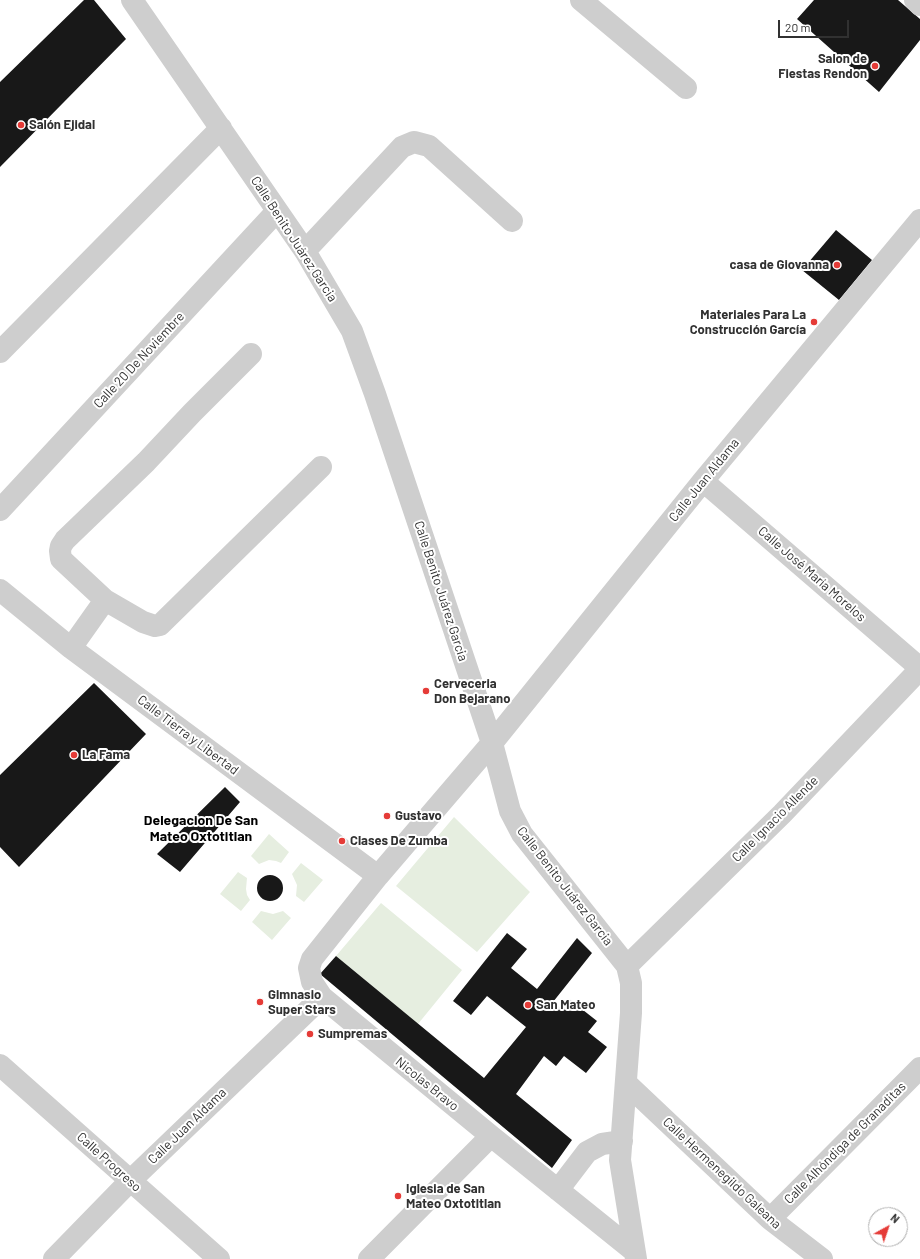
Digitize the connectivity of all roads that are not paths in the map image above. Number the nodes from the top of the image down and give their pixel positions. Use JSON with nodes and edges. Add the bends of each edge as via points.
{"nodes":[{"id":1,"x":132,"y":0,"type":"edge"},
{"id":2,"x":581,"y":0,"type":"edge"},
{"id":3,"x":915,"y":0,"type":"edge"},
{"id":4,"x":920,"y":5,"type":"edge"},
{"id":5,"x":686,"y":88,"type":"dead end"},
{"id":6,"x":221,"y":128,"type":"junction"},
{"id":7,"x":278,"y":211,"type":"junction"},
{"id":8,"x":920,"y":220,"type":"edge"},
{"id":9,"x":512,"y":221,"type":"dead end"},
{"id":10,"x":305,"y":251,"type":"junction"},
{"id":11,"x":0,"y":352,"type":"edge"},
{"id":12,"x":251,"y":354,"type":"dead end"},
{"id":13,"x":321,"y":467,"type":"dead end"},
{"id":14,"x":703,"y":481,"type":"junction"},
{"id":15,"x":0,"y":510,"type":"edge"},
{"id":16,"x":0,"y":590,"type":"edge"},
{"id":17,"x":105,"y":600,"type":"junction"},
{"id":18,"x":71,"y":648,"type":"junction"},
{"id":19,"x":920,"y":668,"type":"edge"},
{"id":20,"x":492,"y":743,"type":"junction"},
{"id":21,"x":378,"y":876,"type":"junction"},
{"id":22,"x":627,"y":966,"type":"junction"},
{"id":23,"x":322,"y":997,"type":"junction"},
{"id":24,"x":0,"y":1065,"type":"edge"},
{"id":25,"x":920,"y":1068,"type":"edge"},
{"id":26,"x":626,"y":1083,"type":"junction"},
{"id":27,"x":490,"y":1136,"type":"junction"},
{"id":28,"x":622,"y":1142,"type":"junction"},
{"id":29,"x":130,"y":1181,"type":"junction"},
{"id":30,"x":558,"y":1190,"type":"junction"},
{"id":31,"x":770,"y":1219,"type":"junction"},
{"id":32,"x":635,"y":1255,"type":"edge"},
{"id":33,"x":54,"y":1259,"type":"edge"},
{"id":34,"x":219,"y":1259,"type":"edge"},
{"id":35,"x":369,"y":1259,"type":"edge"},
{"id":36,"x":822,"y":1259,"type":"edge"}],
"edges":[{"from":1,"to":6,"type":"street","name":"Calle Benito Juárez Garcia"},
{"from":2,"to":5,"type":"street"},
{"from":3,"to":4,"type":"street"},
{"from":6,"to":7,"type":"street","name":"Calle Benito Juárez Garcia"},
{"from":6,"to":11,"type":"street"},
{"from":7,"to":10,"type":"street","name":"Calle Benito Juárez Garcia"},
{"from":7,"to":15,"type":"street","name":"Calle 20 De Noviembre"},
{"from":8,"to":14,"type":"street","name":"Calle Juan Aldama"},
{"from":9,"to":10,"type":"street","via":[[429,146],[414,142],[402,147]]},
{"from":10,"to":20,"type":"street","name":"Calle Benito Juárez Garcia","via":[[352,331]]},
{"from":12,"to":17,"type":"street","via":[[61,546],[61,559]]},
{"from":13,"to":17,"type":"street","via":[[160,625],[142,622]]},
{"from":14,"to":19,"type":"street","name":"Calle José María Morelos"},
{"from":14,"to":20,"type":"street","name":"Calle Juan Aldama"},
{"from":16,"to":18,"type":"street","name":"Calle Tierra y Libertad"},
{"from":17,"to":18,"type":"street"},
{"from":18,"to":21,"type":"street","name":"Calle Tierra y Libertad"},
{"from":19,"to":22,"type":"street","name":"Calle Ignacio Allende","via":[[782,814]]},
{"from":20,"to":21,"type":"street","name":"Nicolas Bravo"},
{"from":20,"to":22,"type":"street","name":"Calle Benito Juárez Garcia","via":[[510,811],[522,834]]},
{"from":21,"to":23,"type":"street","name":"Nicolas Bravo","via":[[312,959],[309,968],[312,982]]},
{"from":22,"to":26,"type":"street","name":"Calle Benito Juárez Garcia","via":[[631,983],[631,1013]]},
{"from":23,"to":27,"type":"street","name":"Nicolas Bravo"},
{"from":23,"to":29,"type":"street","name":"Calle Juan Aldama"},
{"from":24,"to":29,"type":"street","name":"Calle Progreso"},
{"from":25,"to":31,"type":"street","name":"Calle Alhóndiga de Granaditas"},
{"from":26,"to":28,"type":"street","name":"Calle Benito Juárez Garcia"},
{"from":26,"to":31,"type":"street","name":"Calle Hermenegildo Galeana"},
{"from":27,"to":30,"type":"street","name":"Nicolas Bravo"},
{"from":27,"to":35,"type":"street"},
{"from":28,"to":30,"type":"street","via":[[602,1144],[587,1152]]},
{"from":28,"to":32,"type":"street","name":"Calle Benito Juárez Garcia","via":[[620,1160]]},
{"from":29,"to":33,"type":"street","name":"Calle Juan Aldama"},
{"from":29,"to":34,"type":"street","name":"Calle Progreso"},
{"from":30,"to":32,"type":"street","name":"Nicolas Bravo"},
{"from":31,"to":36,"type":"street","name":"Calle Hermenegildo Galeana"}]}
